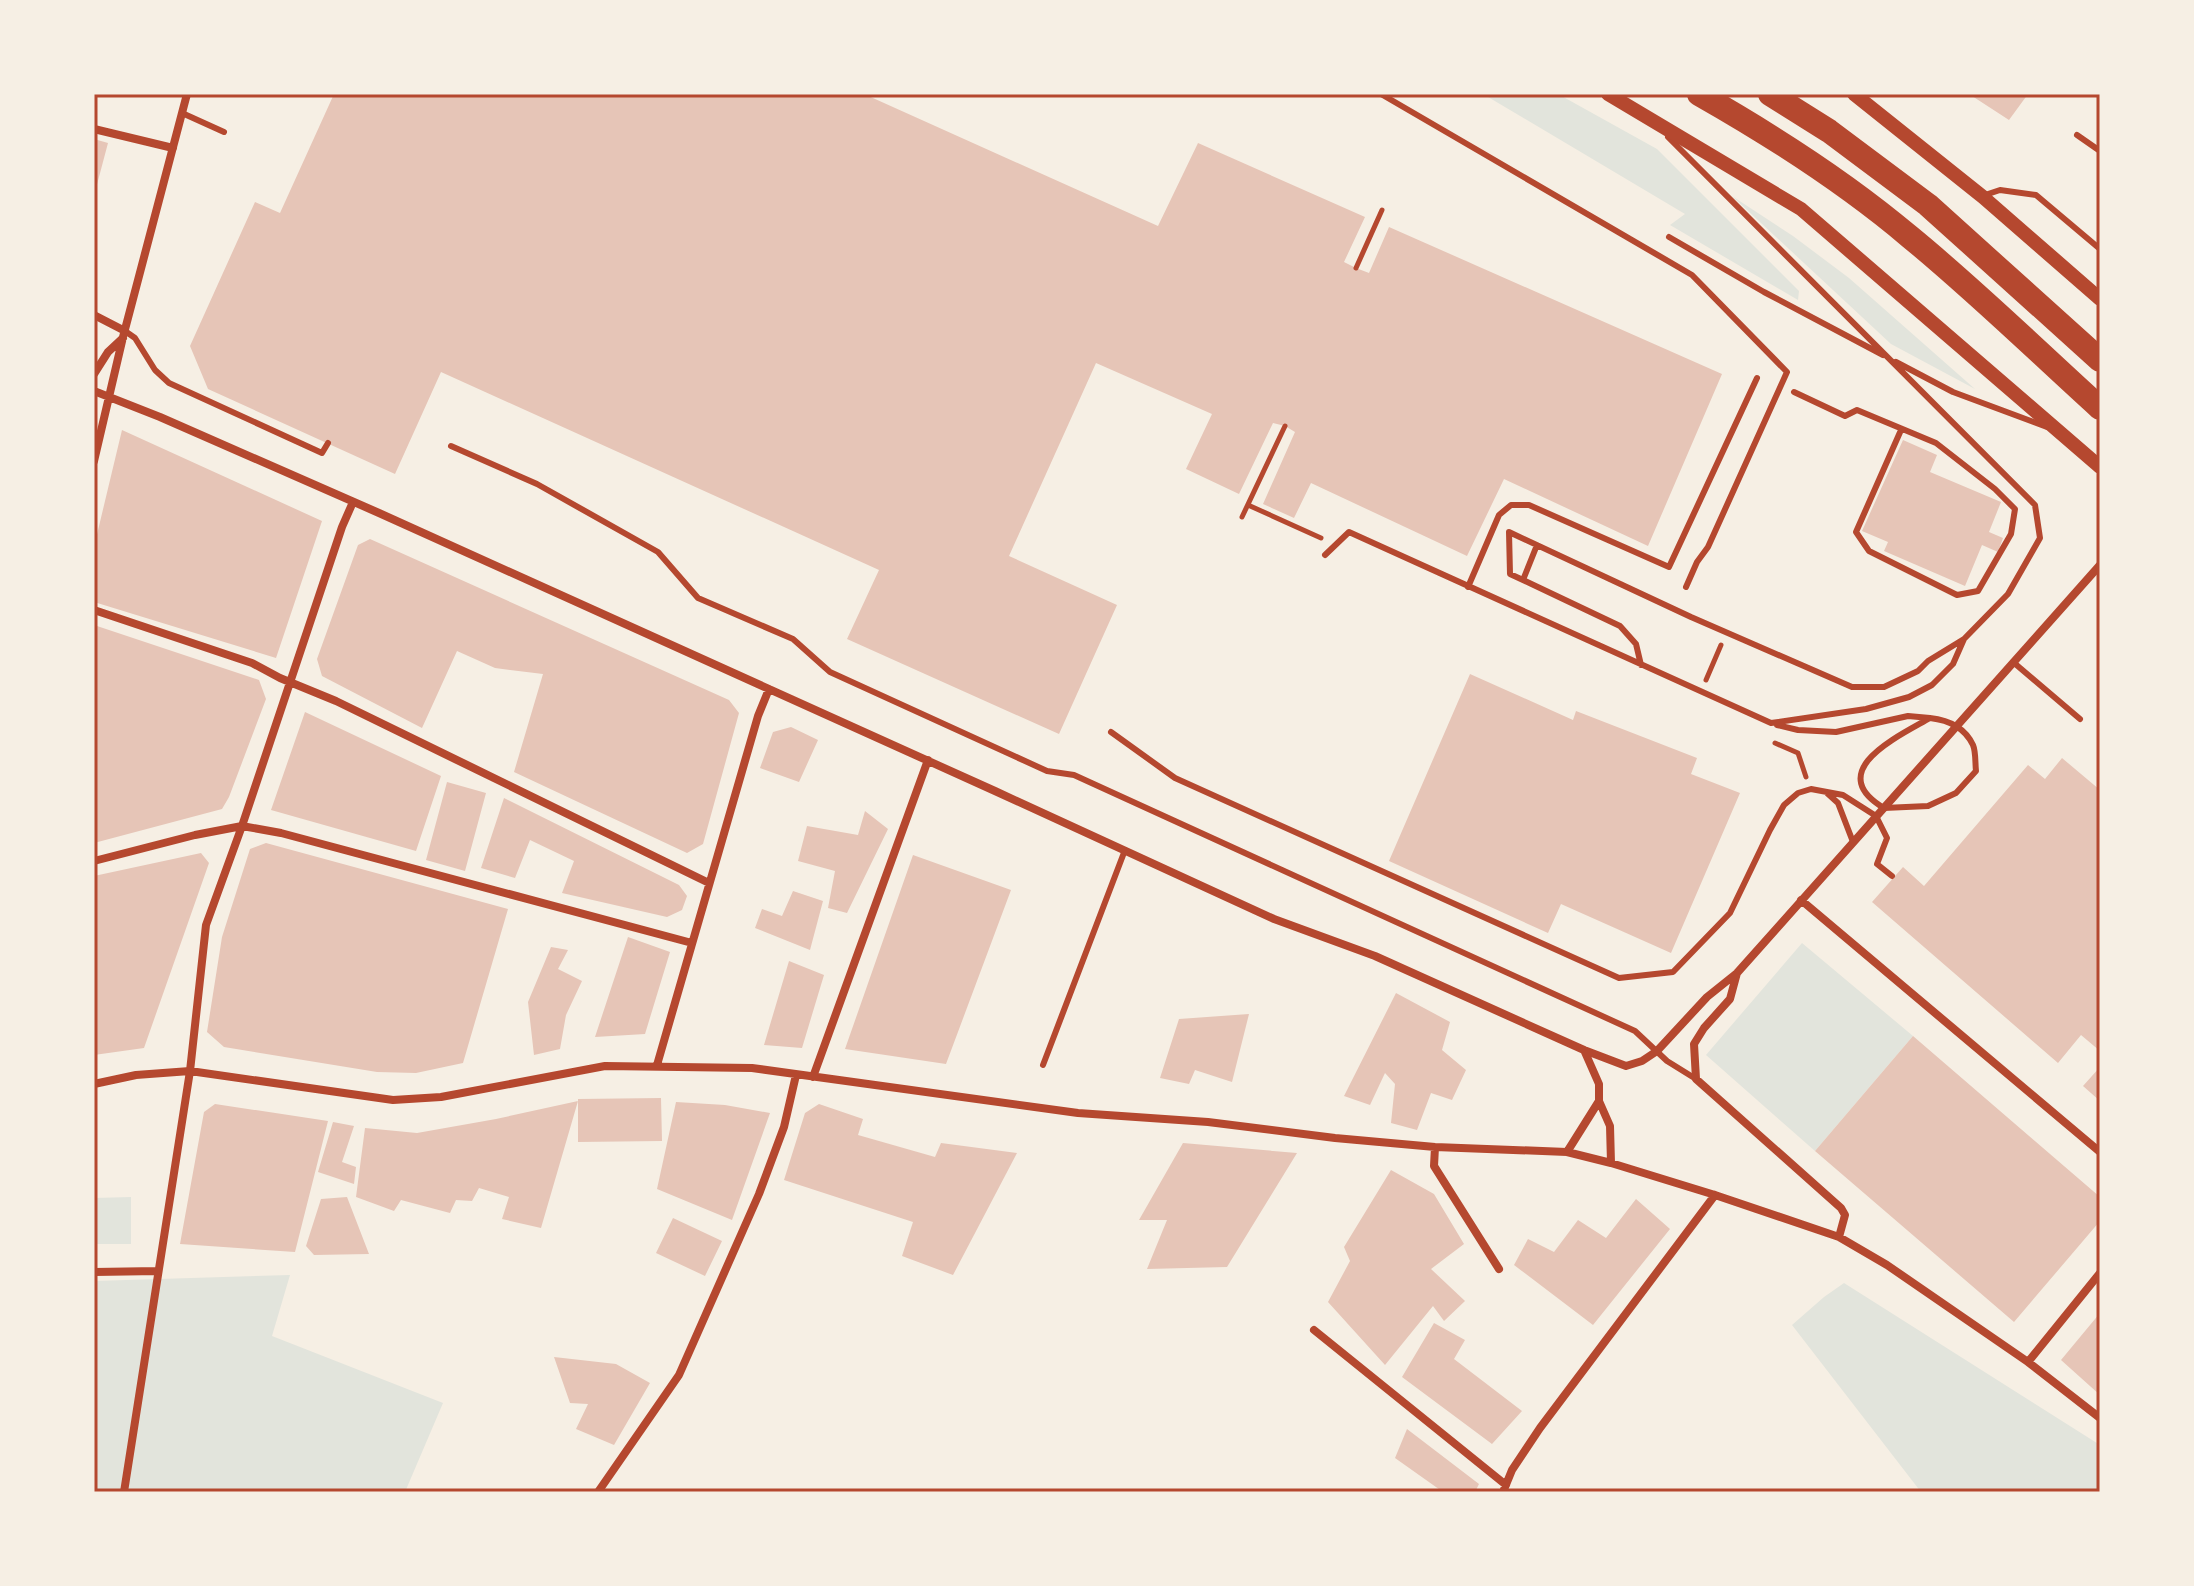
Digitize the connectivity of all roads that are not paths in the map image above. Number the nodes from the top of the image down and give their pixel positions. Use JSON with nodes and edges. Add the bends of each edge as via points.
{"nodes":[{"id":1,"x":187,"y":94,"type":"edge"},
{"id":2,"x":1381,"y":94,"type":"edge"},
{"id":3,"x":1608,"y":94,"type":"edge"},
{"id":4,"x":1699,"y":94,"type":"edge"},
{"id":5,"x":1770,"y":94,"type":"edge"},
{"id":6,"x":1854,"y":94,"type":"edge"},
{"id":7,"x":182,"y":113,"type":"junction"},
{"id":8,"x":1647,"y":115,"type":"junction"},
{"id":9,"x":94,"y":129,"type":"edge"},
{"id":10,"x":224,"y":132,"type":"dead end"},
{"id":11,"x":2077,"y":135,"type":"dead end"},
{"id":12,"x":173,"y":148,"type":"junction"},
{"id":13,"x":2100,"y":151,"type":"edge"},
{"id":14,"x":1983,"y":197,"type":"junction"},
{"id":15,"x":1669,"y":237,"type":"dead end"},
{"id":16,"x":2100,"y":249,"type":"edge"},
{"id":17,"x":2100,"y":299,"type":"edge"},
{"id":18,"x":94,"y":315,"type":"edge"},
{"id":19,"x":124,"y":334,"type":"junction"},
{"id":20,"x":2100,"y":360,"type":"edge"},
{"id":21,"x":94,"y":374,"type":"edge"},
{"id":22,"x":1757,"y":378,"type":"dead end"},
{"id":23,"x":94,"y":391,"type":"edge"},
{"id":24,"x":1794,"y":392,"type":"dead end"},
{"id":25,"x":109,"y":395,"type":"junction"},
{"id":26,"x":2100,"y":408,"type":"edge"},
{"id":27,"x":94,"y":418,"type":"edge"},
{"id":28,"x":101,"y":429,"type":"junction"},
{"id":29,"x":1901,"y":430,"type":"junction"},
{"id":30,"x":2063,"y":433,"type":"junction"},
{"id":31,"x":328,"y":443,"type":"dead end"},
{"id":32,"x":451,"y":446,"type":"dead end"},
{"id":33,"x":94,"y":461,"type":"edge"},
{"id":34,"x":2100,"y":467,"type":"edge"},
{"id":35,"x":353,"y":502,"type":"junction"},
{"id":36,"x":1537,"y":545,"type":"junction"},
{"id":37,"x":1325,"y":555,"type":"dead end"},
{"id":38,"x":2100,"y":565,"type":"edge"},
{"id":39,"x":1523,"y":580,"type":"junction"},
{"id":40,"x":1468,"y":587,"type":"junction"},
{"id":41,"x":1686,"y":587,"type":"dead end"},
{"id":42,"x":94,"y":610,"type":"edge"},
{"id":43,"x":1964,"y":639,"type":"junction"},
{"id":44,"x":2013,"y":662,"type":"junction"},
{"id":45,"x":1641,"y":665,"type":"junction"},
{"id":46,"x":290,"y":681,"type":"junction"},
{"id":47,"x":769,"y":689,"type":"junction"},
{"id":48,"x":1930,"y":718,"type":"junction"},
{"id":49,"x":2080,"y":719,"type":"dead end"},
{"id":50,"x":1771,"y":723,"type":"junction"},
{"id":51,"x":1957,"y":726,"type":"junction"},
{"id":52,"x":1111,"y":732,"type":"dead end"},
{"id":53,"x":928,"y":760,"type":"junction"},
{"id":54,"x":1824,"y":791,"type":"junction"},
{"id":55,"x":1884,"y":808,"type":"junction"},
{"id":56,"x":1876,"y":816,"type":"junction"},
{"id":57,"x":242,"y":826,"type":"junction"},
{"id":58,"x":1853,"y":842,"type":"junction"},
{"id":59,"x":1125,"y":850,"type":"junction"},
{"id":60,"x":94,"y":861,"type":"edge"},
{"id":61,"x":1892,"y":876,"type":"dead end"},
{"id":62,"x":709,"y":883,"type":"junction"},
{"id":63,"x":1801,"y":900,"type":"junction"},
{"id":64,"x":692,"y":943,"type":"junction"},
{"id":65,"x":1737,"y":973,"type":"junction"},
{"id":66,"x":1584,"y":1050,"type":"junction"},
{"id":67,"x":1657,"y":1051,"type":"junction"},
{"id":68,"x":657,"y":1065,"type":"junction"},
{"id":69,"x":1043,"y":1065,"type":"dead end"},
{"id":70,"x":190,"y":1071,"type":"junction"},
{"id":71,"x":796,"y":1075,"type":"junction"},
{"id":72,"x":813,"y":1077,"type":"junction"},
{"id":73,"x":1696,"y":1079,"type":"junction"},
{"id":74,"x":94,"y":1084,"type":"edge"},
{"id":75,"x":1599,"y":1101,"type":"junction"},
{"id":76,"x":1435,"y":1147,"type":"junction"},
{"id":77,"x":1567,"y":1152,"type":"junction"},
{"id":78,"x":2100,"y":1152,"type":"edge"},
{"id":79,"x":1611,"y":1163,"type":"junction"},
{"id":80,"x":1715,"y":1195,"type":"junction"},
{"id":81,"x":1839,"y":1237,"type":"junction"},
{"id":82,"x":1499,"y":1269,"type":"dead end"},
{"id":83,"x":158,"y":1271,"type":"junction"},
{"id":84,"x":94,"y":1272,"type":"edge"},
{"id":85,"x":2100,"y":1273,"type":"edge"},
{"id":86,"x":1314,"y":1330,"type":"dead end"},
{"id":87,"x":2028,"y":1362,"type":"junction"},
{"id":88,"x":2100,"y":1418,"type":"edge"},
{"id":89,"x":1504,"y":1488,"type":"edge"},
{"id":90,"x":124,"y":1492,"type":"edge"},
{"id":91,"x":598,"y":1492,"type":"edge"}],
"edges":[{"from":1,"to":7,"type":"street"},
{"from":2,"to":41,"type":"lane","via":[[1692,275],[1787,372]]},
{"from":3,"to":8,"type":"street"},
{"from":4,"to":26,"type":"highway","via":[[1762,130],[1899,228]]},
{"from":5,"to":20,"type":"highway","via":[[1928,205]]},
{"from":6,"to":14,"type":"street"},
{"from":7,"to":10,"type":"lane"},
{"from":7,"to":12,"type":"street"},
{"from":8,"to":30,"type":"street","via":[[1801,209]]},
{"from":8,"to":43,"type":"lane","via":[[2035,505],[2040,538],[2008,594]]},
{"from":9,"to":12,"type":"street"},
{"from":11,"to":13,"type":"lane"},
{"from":12,"to":19,"type":"street"},
{"from":14,"to":16,"type":"lane","via":[[2000,190],[2032,193]]},
{"from":14,"to":17,"type":"street"},
{"from":15,"to":30,"type":"lane","via":[[1953,392]]},
{"from":18,"to":19,"type":"street"},
{"from":19,"to":21,"type":"street"},
{"from":19,"to":25,"type":"street"},
{"from":19,"to":31,"type":"lane","via":[[135,338],[169,383],[322,453]]},
{"from":22,"to":40,"type":"lane","via":[[1669,567],[1529,505],[1511,505],[1499,515]]},
{"from":23,"to":25,"type":"street"},
{"from":24,"to":29,"type":"lane","via":[[1845,416],[1857,410]]},
{"from":25,"to":28,"type":"street"},
{"from":25,"to":35,"type":"street"},
{"from":27,"to":28,"type":"street"},
{"from":28,"to":33,"type":"street"},
{"from":29,"to":29,"type":"lane","via":[[1856,532],[1869,551],[1957,595],[1978,591],[2011,534],[2015,509],[1936,443]]},
{"from":30,"to":34,"type":"street"},
{"from":32,"to":67,"type":"lane","via":[[537,484],[658,552],[698,598],[793,639],[830,672],[1047,771],[1088,781],[1635,1031]]},
{"from":35,"to":46,"type":"street"},
{"from":35,"to":47,"type":"street"},
{"from":36,"to":39,"type":"lane"},
{"from":36,"to":39,"type":"lane","via":[[1509,532],[1510,574]]},
{"from":36,"to":43,"type":"lane","via":[[1852,687],[1884,687]]},
{"from":37,"to":40,"type":"lane","via":[[1349,532]]},
{"from":38,"to":44,"type":"street"},
{"from":39,"to":45,"type":"lane","via":[[1620,626],[1636,644]]},
{"from":40,"to":45,"type":"lane"},
{"from":42,"to":46,"type":"street"},
{"from":43,"to":50,"type":"lane","via":[[1953,664],[1932,685],[1909,697]]},
{"from":44,"to":49,"type":"lane"},
{"from":44,"to":51,"type":"street"},
{"from":45,"to":50,"type":"lane"},
{"from":46,"to":57,"type":"street"},
{"from":46,"to":62,"type":"street"},
{"from":47,"to":53,"type":"street"},
{"from":47,"to":62,"type":"street"},
{"from":48,"to":50,"type":"lane","via":[[1908,716],[1836,732]]},
{"from":48,"to":51,"type":"lane"},
{"from":48,"to":55,"type":"lane","via":[[1885,744],[1863,765],[1864,791]]},
{"from":51,"to":55,"type":"street"},
{"from":51,"to":55,"type":"lane","via":[[1974,746],[1976,771],[1956,793],[1928,806]]},
{"from":52,"to":54,"type":"lane","via":[[1175,778],[1619,978],[1673,972],[1730,913],[1784,805],[1798,793]]},
{"from":53,"to":59,"type":"street"},
{"from":53,"to":72,"type":"street"},
{"from":54,"to":56,"type":"lane","via":[[1843,795]]},
{"from":54,"to":58,"type":"lane","via":[[1838,803]]},
{"from":55,"to":56,"type":"street"},
{"from":56,"to":58,"type":"street"},
{"from":56,"to":61,"type":"lane","via":[[1887,838],[1877,864]]},
{"from":57,"to":60,"type":"street"},
{"from":57,"to":64,"type":"street"},
{"from":57,"to":70,"type":"street","via":[[206,925]]},
{"from":58,"to":63,"type":"street"},
{"from":59,"to":66,"type":"street"},
{"from":59,"to":69,"type":"lane"},
{"from":62,"to":64,"type":"street"},
{"from":63,"to":65,"type":"street"},
{"from":63,"to":78,"type":"street"},
{"from":64,"to":68,"type":"street"},
{"from":65,"to":67,"type":"street"},
{"from":65,"to":73,"type":"street","via":[[1730,999],[1694,1044]]},
{"from":66,"to":67,"type":"street","via":[[1626,1066]]},
{"from":66,"to":75,"type":"street","via":[[1599,1084]]},
{"from":67,"to":73,"type":"lane"},
{"from":68,"to":70,"type":"street","via":[[605,1066],[441,1097],[393,1100]]},
{"from":68,"to":71,"type":"street"},
{"from":70,"to":74,"type":"street"},
{"from":70,"to":83,"type":"street"},
{"from":71,"to":72,"type":"street"},
{"from":71,"to":91,"type":"street","via":[[759,1194],[679,1375]]},
{"from":72,"to":76,"type":"street","via":[[1078,1113]]},
{"from":73,"to":81,"type":"street","via":[[1841,1208],[1845,1215]]},
{"from":75,"to":77,"type":"street"},
{"from":75,"to":79,"type":"street","via":[[1610,1126]]},
{"from":76,"to":77,"type":"street"},
{"from":76,"to":82,"type":"street","via":[[1434,1166]]},
{"from":77,"to":79,"type":"street"},
{"from":79,"to":80,"type":"street"},
{"from":80,"to":81,"type":"street"},
{"from":80,"to":89,"type":"street","via":[[1540,1428]]},
{"from":81,"to":87,"type":"street"},
{"from":83,"to":84,"type":"street"},
{"from":83,"to":90,"type":"street"},
{"from":85,"to":87,"type":"street"},
{"from":86,"to":89,"type":"street"},
{"from":87,"to":88,"type":"street"}]}
